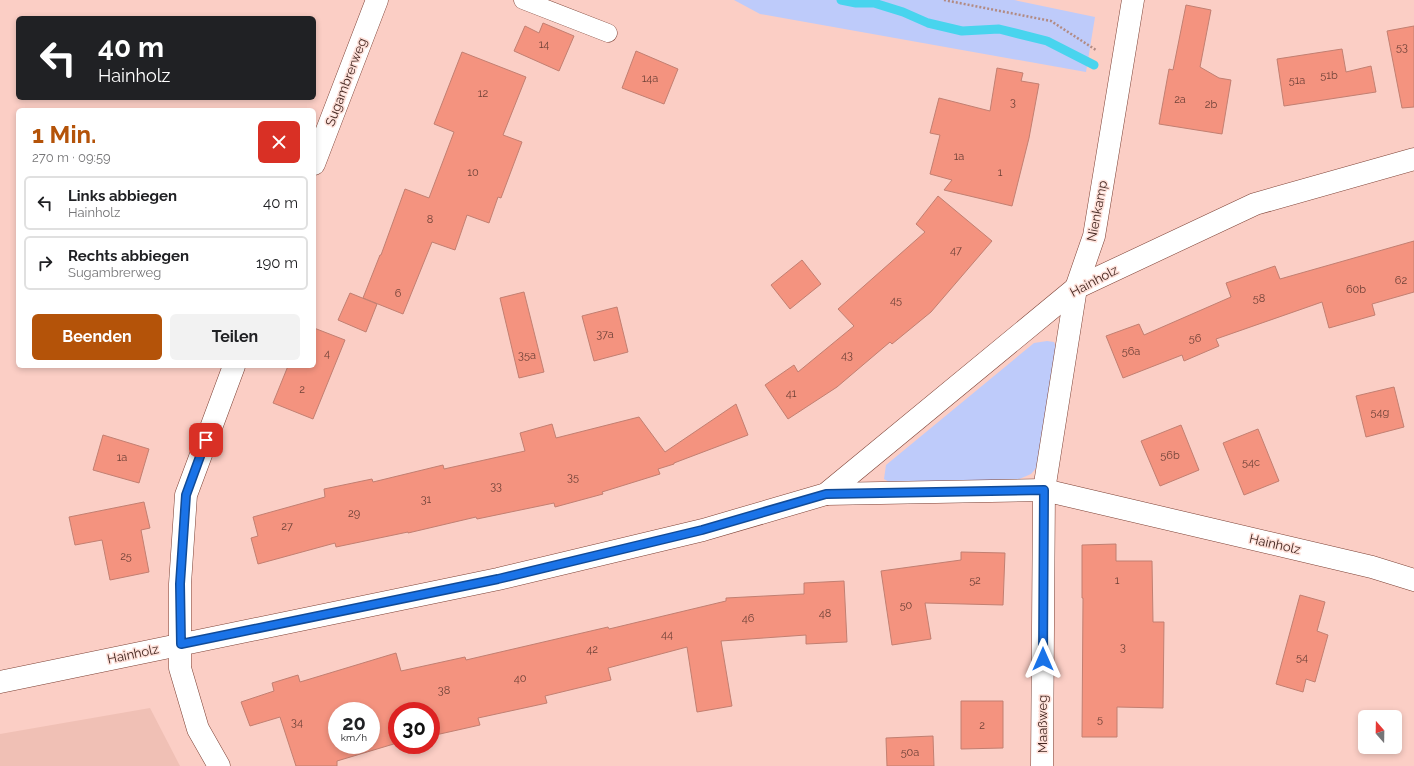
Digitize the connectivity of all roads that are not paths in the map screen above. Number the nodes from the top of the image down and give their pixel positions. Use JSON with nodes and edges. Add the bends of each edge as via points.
{"nodes":[{"id":1,"x":523,"y":0,"type":"edge"},
{"id":2,"x":1132,"y":0,"type":"edge"},
{"id":3,"x":373,"y":1,"type":"edge"},
{"id":4,"x":608,"y":33,"type":"dead end"},
{"id":5,"x":316,"y":158,"type":"edge"},
{"id":6,"x":1414,"y":160,"type":"edge"},
{"id":7,"x":1076,"y":288,"type":"junction"},
{"id":8,"x":233,"y":368,"type":"edge"},
{"id":9,"x":1044,"y":490,"type":"junction"},
{"id":10,"x":826,"y":494,"type":"junction"},
{"id":11,"x":1414,"y":580,"type":"edge"},
{"id":12,"x":181,"y":644,"type":"junction"},
{"id":13,"x":0,"y":682,"type":"edge"},
{"id":14,"x":219,"y":766,"type":"edge"},
{"id":15,"x":1042,"y":766,"type":"edge"}],
"edges":[{"from":1,"to":4,"type":"lane"},
{"from":2,"to":7,"type":"street","name":"Nienkamp","via":[[1094,236]]},
{"from":3,"to":5,"type":"street","name":"Sugambrerweg"},
{"from":6,"to":7,"type":"street","name":"Hainholz","via":[[1254,204]]},
{"from":7,"to":9,"type":"street","name":"Nienkamp"},
{"from":7,"to":10,"type":"street","name":"Hainholz"},
{"from":8,"to":12,"type":"street","via":[[186,495],[180,584]]},
{"from":9,"to":10,"type":"street","name":"Hainholz"},
{"from":9,"to":11,"type":"street","name":"Hainholz","via":[[1372,567]]},
{"from":9,"to":15,"type":"street","name":"Maaßweg"},
{"from":10,"to":12,"type":"street","name":"Hainholz","via":[[702,530],[498,579]]},
{"from":12,"to":13,"type":"street","name":"Hainholz"},
{"from":12,"to":14,"type":"street","via":[[180,668],[198,729]]}]}
